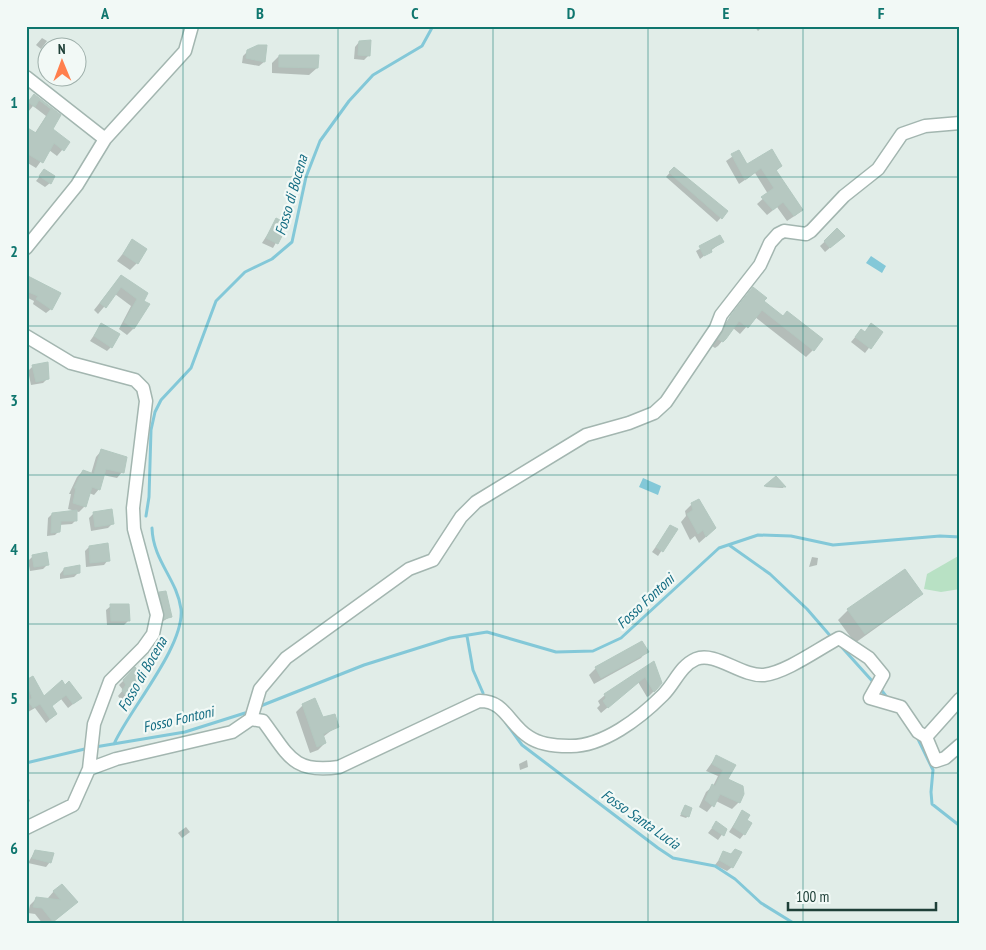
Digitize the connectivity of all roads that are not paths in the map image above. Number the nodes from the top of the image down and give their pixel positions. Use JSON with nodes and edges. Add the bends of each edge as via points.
{"nodes":[{"id":1,"x":192,"y":26,"type":"edge"},
{"id":2,"x":26,"y":78,"type":"edge"},
{"id":3,"x":960,"y":123,"type":"edge"},
{"id":4,"x":105,"y":139,"type":"junction"},
{"id":5,"x":26,"y":248,"type":"edge"},
{"id":6,"x":26,"y":336,"type":"edge"},
{"id":7,"x":960,"y":699,"type":"edge"},
{"id":8,"x":251,"y":719,"type":"junction"},
{"id":9,"x":926,"y":737,"type":"junction"},
{"id":10,"x":960,"y":745,"type":"edge"},
{"id":11,"x":89,"y":769,"type":"junction"},
{"id":12,"x":26,"y":828,"type":"edge"}],
"edges":[{"from":1,"to":4,"type":"street","via":[[185,51]]},
{"from":2,"to":4,"type":"street"},
{"from":3,"to":8,"type":"street","via":[[925,126],[902,134],[878,169],[844,196],[811,231],[806,234],[784,231],[778,234],[760,265],[721,314],[716,328],[666,402],[654,413],[586,435],[476,502],[461,517],[433,560],[409,568],[286,658],[260,689]]},
{"from":4,"to":5,"type":"street","via":[[77,185]]},
{"from":6,"to":11,"type":"street","via":[[71,363],[135,380],[143,388],[146,401],[133,508],[134,529],[156,614],[153,634],[110,681],[92,738]]},
{"from":7,"to":9,"type":"street"},
{"from":8,"to":9,"type":"street","via":[[263,722],[292,760],[306,768],[339,766],[479,701],[495,703],[529,738],[569,746],[593,743],[619,730],[664,695],[685,665],[697,658],[705,657],[749,674],[764,675],[783,669],[839,638],[869,658],[883,675],[870,698],[901,707],[918,732]]},
{"from":8,"to":11,"type":"street","via":[[232,732],[116,759]]},
{"from":9,"to":10,"type":"street","via":[[936,761]]},
{"from":11,"to":12,"type":"street","via":[[73,805]]}]}
